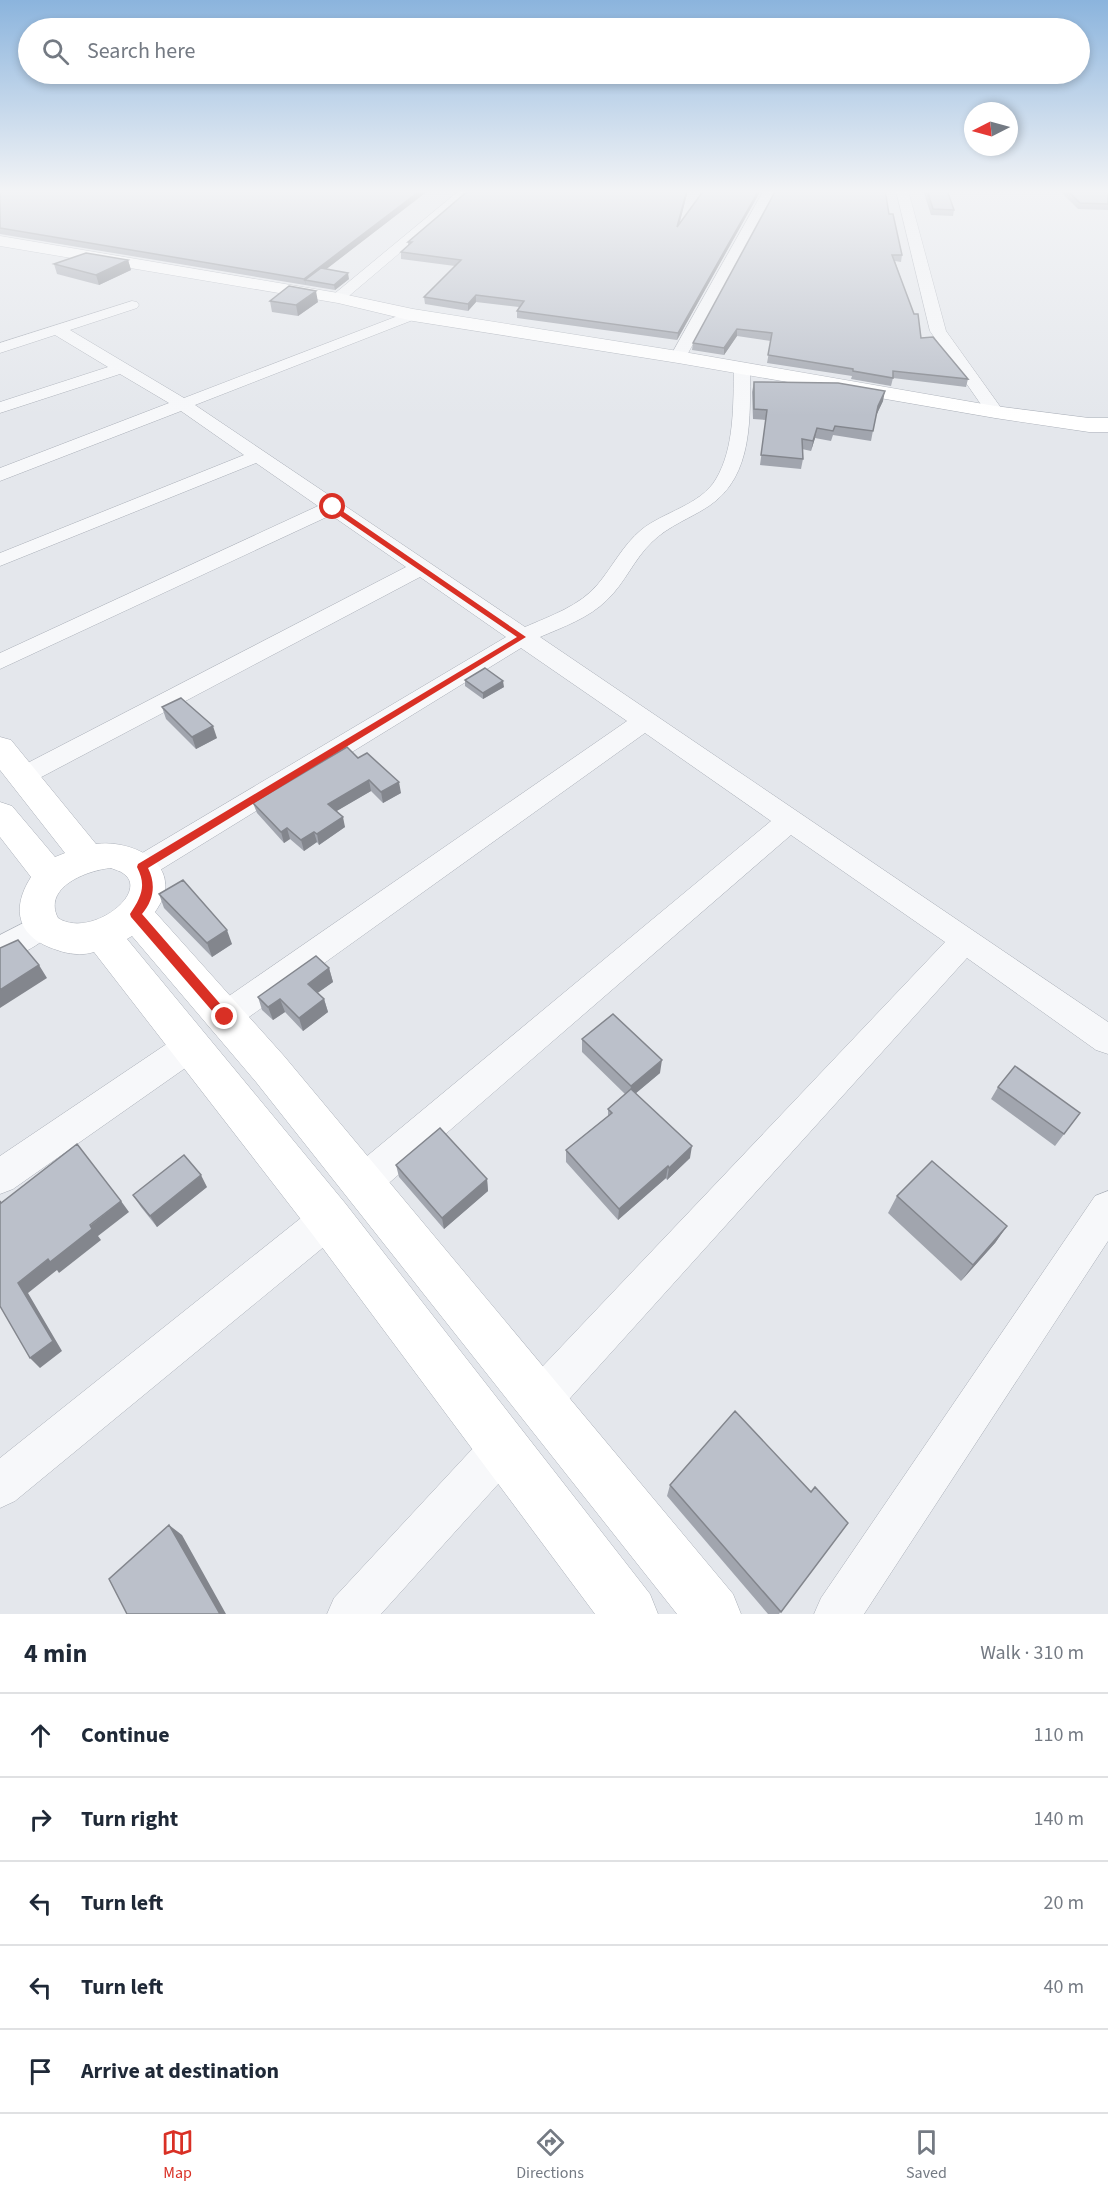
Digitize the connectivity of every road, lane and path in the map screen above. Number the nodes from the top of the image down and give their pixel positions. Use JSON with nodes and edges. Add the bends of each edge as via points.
{"nodes":[{"id":1,"x":144,"y":265,"type":"edge"},
{"id":2,"x":377,"y":265,"type":"edge"},
{"id":3,"x":729,"y":265,"type":"edge"},
{"id":4,"x":921,"y":265,"type":"edge"},
{"id":5,"x":338,"y":298,"type":"junction"},
{"id":6,"x":132,"y":305,"type":"dead end"},
{"id":7,"x":413,"y":315,"type":"junction"},
{"id":8,"x":58,"y":330,"type":"junction"},
{"id":9,"x":0,"y":348,"type":"edge"},
{"id":10,"x":678,"y":357,"type":"junction"},
{"id":11,"x":121,"y":368,"type":"junction"},
{"id":12,"x":742,"y":368,"type":"junction"},
{"id":13,"x":182,"y":404,"type":"junction"},
{"id":14,"x":0,"y":408,"type":"edge"},
{"id":15,"x":995,"y":412,"type":"junction"},
{"id":16,"x":1108,"y":425,"type":"edge"},
{"id":17,"x":258,"y":456,"type":"junction"},
{"id":18,"x":0,"y":475,"type":"edge"},
{"id":19,"x":333,"y":507,"type":"junction"},
{"id":20,"x":0,"y":560,"type":"edge"},
{"id":21,"x":421,"y":568,"type":"junction"},
{"id":22,"x":522,"y":637,"type":"junction"},
{"id":23,"x":0,"y":662,"type":"edge"},
{"id":24,"x":645,"y":721,"type":"junction"},
{"id":25,"x":0,"y":748,"type":"edge"},
{"id":26,"x":22,"y":776,"type":"junction"},
{"id":27,"x":0,"y":814,"type":"edge"},
{"id":28,"x":790,"y":820,"type":"junction"},
{"id":29,"x":88,"y":858,"type":"junction"},
{"id":30,"x":142,"y":867,"type":"junction"},
{"id":31,"x":52,"y":878,"type":"junction"},
{"id":32,"x":119,"y":924,"type":"junction"},
{"id":33,"x":41,"y":926,"type":"junction"},
{"id":34,"x":965,"y":940,"type":"junction"},
{"id":35,"x":0,"y":950,"type":"edge"},
{"id":36,"x":225,"y":1017,"type":"junction"},
{"id":37,"x":1108,"y":1040,"type":"edge"},
{"id":38,"x":189,"y":1047,"type":"junction"},
{"id":39,"x":0,"y":1177,"type":"edge"},
{"id":40,"x":362,"y":1183,"type":"junction"},
{"id":41,"x":1108,"y":1209,"type":"edge"},
{"id":42,"x":328,"y":1220,"type":"junction"},
{"id":43,"x":539,"y":1401,"type":"junction"},
{"id":44,"x":503,"y":1447,"type":"junction"},
{"id":45,"x":0,"y":1486,"type":"edge"},
{"id":46,"x":350,"y":1614,"type":"edge"},
{"id":47,"x":630,"y":1614,"type":"edge"},
{"id":48,"x":713,"y":1614,"type":"edge"},
{"id":49,"x":837,"y":1614,"type":"edge"}],
"edges":[{"from":1,"to":5,"type":"street"},
{"from":2,"to":5,"type":"street"},
{"from":3,"to":10,"type":"street"},
{"from":4,"to":15,"type":"street","via":[[938,331]]},
{"from":5,"to":7,"type":"street"},
{"from":6,"to":8,"type":"street"},
{"from":7,"to":10,"type":"street"},
{"from":7,"to":13,"type":"street"},
{"from":8,"to":9,"type":"street"},
{"from":8,"to":11,"type":"street"},
{"from":10,"to":12,"type":"street"},
{"from":11,"to":13,"type":"street"},
{"from":11,"to":14,"type":"street"},
{"from":12,"to":15,"type":"street"},
{"from":12,"to":22,"type":"street","via":[[739,437],[724,483],[713,495],[647,535],[597,597]]},
{"from":13,"to":17,"type":"street"},
{"from":13,"to":18,"type":"street"},
{"from":15,"to":16,"type":"street"},
{"from":17,"to":19,"type":"street"},
{"from":17,"to":20,"type":"street"},
{"from":19,"to":21,"type":"street"},
{"from":19,"to":23,"type":"street"},
{"from":21,"to":22,"type":"street"},
{"from":21,"to":26,"type":"street"},
{"from":22,"to":24,"type":"street"},
{"from":22,"to":30,"type":"street"},
{"from":24,"to":28,"type":"street"},
{"from":24,"to":36,"type":"street"},
{"from":25,"to":26,"type":"street"},
{"from":26,"to":29,"type":"street"},
{"from":27,"to":31,"type":"street"},
{"from":28,"to":34,"type":"street"},
{"from":28,"to":40,"type":"street"},
{"from":29,"to":30,"type":"street","via":[[113,855]]},
{"from":29,"to":31,"type":"street"},
{"from":30,"to":32,"type":"street","via":[[148,879],[148,893],[141,908]]},
{"from":31,"to":33,"type":"street","via":[[37,899],[36,913]]},
{"from":32,"to":33,"type":"street","via":[[90,938],[70,940]]},
{"from":32,"to":36,"type":"street"},
{"from":32,"to":38,"type":"street"},
{"from":33,"to":35,"type":"street"},
{"from":34,"to":37,"type":"street"},
{"from":34,"to":43,"type":"street"},
{"from":36,"to":40,"type":"street"},
{"from":38,"to":39,"type":"street"},
{"from":38,"to":42,"type":"street"},
{"from":40,"to":43,"type":"street"},
{"from":41,"to":49,"type":"street"},
{"from":42,"to":44,"type":"street"},
{"from":42,"to":45,"type":"street"},
{"from":43,"to":48,"type":"street"},
{"from":44,"to":46,"type":"street"},
{"from":44,"to":47,"type":"street"}]}
